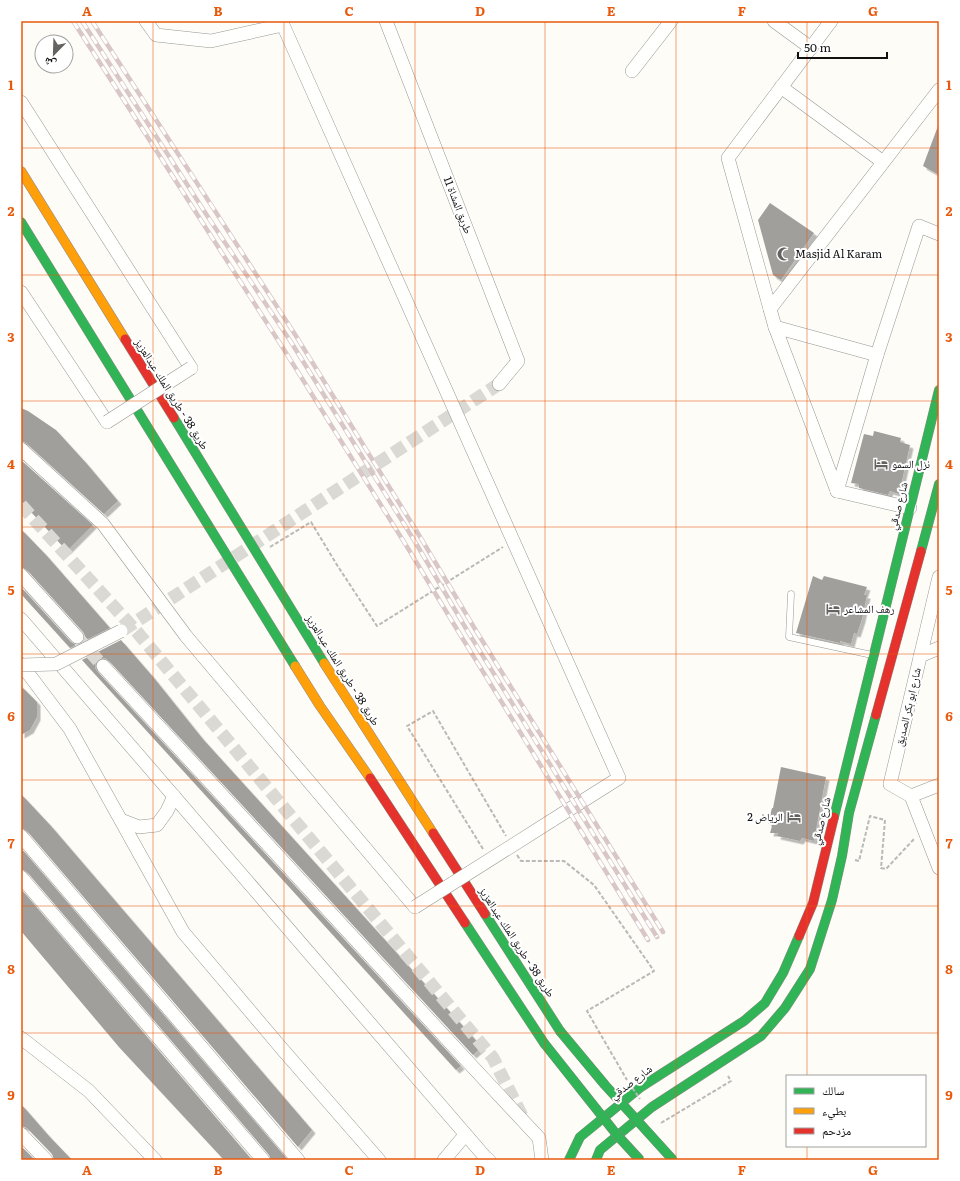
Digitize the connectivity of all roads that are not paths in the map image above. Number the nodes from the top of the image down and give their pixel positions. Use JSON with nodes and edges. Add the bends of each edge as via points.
{"nodes":[{"id":1,"x":146,"y":21,"type":"edge"},
{"id":2,"x":386,"y":21,"type":"edge"},
{"id":3,"x":671,"y":21,"type":"edge"},
{"id":4,"x":774,"y":21,"type":"edge"},
{"id":5,"x":831,"y":21,"type":"edge"},
{"id":6,"x":811,"y":48,"type":"junction"},
{"id":7,"x":632,"y":71,"type":"dead end"},
{"id":8,"x":781,"y":87,"type":"junction"},
{"id":9,"x":939,"y":90,"type":"edge"},
{"id":10,"x":21,"y":102,"type":"edge"},
{"id":11,"x":883,"y":162,"type":"junction"},
{"id":12,"x":21,"y":171,"type":"edge"},
{"id":13,"x":21,"y":222,"type":"edge"},
{"id":14,"x":939,"y":234,"type":"edge"},
{"id":15,"x":21,"y":292,"type":"edge"},
{"id":16,"x":770,"y":309,"type":"junction"},
{"id":17,"x":775,"y":327,"type":"junction"},
{"id":18,"x":877,"y":355,"type":"junction"},
{"id":19,"x":499,"y":384,"type":"tunnel mouth"},
{"id":20,"x":939,"y":390,"type":"edge"},
{"id":21,"x":21,"y":449,"type":"edge"},
{"id":22,"x":939,"y":484,"type":"edge"},
{"id":23,"x":837,"y":491,"type":"junction"},
{"id":24,"x":921,"y":511,"type":"junction"},
{"id":25,"x":21,"y":575,"type":"edge"},
{"id":26,"x":938,"y":585,"type":"edge"},
{"id":27,"x":791,"y":594,"type":"dead end"},
{"id":28,"x":21,"y":619,"type":"edge"},
{"id":29,"x":121,"y":630,"type":"tunnel mouth"},
{"id":30,"x":77,"y":637,"type":"tunnel mouth"},
{"id":31,"x":939,"y":648,"type":"edge"},
{"id":32,"x":874,"y":656,"type":"junction"},
{"id":33,"x":920,"y":656,"type":"junction"},
{"id":34,"x":21,"y":665,"type":"edge"},
{"id":35,"x":103,"y":666,"type":"tunnel mouth"},
{"id":36,"x":939,"y":785,"type":"edge"},
{"id":37,"x":174,"y":796,"type":"junction"},
{"id":38,"x":911,"y":796,"type":"junction"},
{"id":39,"x":121,"y":820,"type":"junction"},
{"id":40,"x":21,"y":836,"type":"edge"},
{"id":41,"x":826,"y":852,"type":"junction"},
{"id":42,"x":842,"y":856,"type":"junction"},
{"id":43,"x":939,"y":868,"type":"edge"},
{"id":44,"x":21,"y":877,"type":"edge"},
{"id":45,"x":21,"y":1038,"type":"edge"},
{"id":46,"x":21,"y":1134,"type":"edge"},
{"id":47,"x":465,"y":1135,"type":"junction"},
{"id":48,"x":297,"y":1158,"type":"edge"},
{"id":49,"x":485,"y":1158,"type":"edge"},
{"id":50,"x":46,"y":1160,"type":"edge"},
{"id":51,"x":155,"y":1160,"type":"edge"},
{"id":52,"x":263,"y":1160,"type":"edge"},
{"id":53,"x":379,"y":1160,"type":"edge"},
{"id":54,"x":444,"y":1160,"type":"edge"},
{"id":55,"x":542,"y":1160,"type":"edge"},
{"id":56,"x":570,"y":1160,"type":"edge"},
{"id":57,"x":596,"y":1160,"type":"edge"},
{"id":58,"x":640,"y":1160,"type":"edge"},
{"id":59,"x":673,"y":1160,"type":"edge"}],
"edges":[{"from":1,"to":21,"type":"street","bridge":true,"via":[[156,35],[211,41],[283,25],[619,778],[415,907],[186,636],[103,524]]},
{"from":2,"to":19,"type":"street","name":"طريق المشاة 11","via":[[518,361]]},
{"from":3,"to":7,"type":"street"},
{"from":4,"to":6,"type":"street"},
{"from":5,"to":6,"type":"street"},
{"from":6,"to":8,"type":"street"},
{"from":8,"to":11,"type":"street"},
{"from":8,"to":16,"type":"street","via":[[728,158]]},
{"from":9,"to":11,"type":"street"},
{"from":10,"to":15,"type":"street","bridge":true,"via":[[191,368],[108,422]]},
{"from":11,"to":16,"type":"street"},
{"from":12,"to":59,"type":"main road","name":"طريق 38 - طريق الملك عبدالعزيز","bridge":true,"via":[[346,698],[560,1031]]},
{"from":13,"to":58,"type":"main road","bridge":true,"via":[[320,706],[544,1043]]},
{"from":14,"to":18,"type":"street","via":[[920,226]]},
{"from":16,"to":17,"type":"street"},
{"from":17,"to":18,"type":"street"},
{"from":17,"to":23,"type":"street"},
{"from":18,"to":23,"type":"street"},
{"from":20,"to":24,"type":"main road","name":"شارع صدقي"},
{"from":22,"to":24,"type":"main road","name":"شارع صدقي"},
{"from":23,"to":24,"type":"street"},
{"from":24,"to":32,"type":"main road","name":"شارع صدقي"},
{"from":24,"to":42,"type":"main road","name":"شارع صدقي","via":[[849,813]]},
{"from":25,"to":30,"type":"street"},
{"from":26,"to":33,"type":"street","name":"شارع ابو بكر الصديق"},
{"from":27,"to":32,"type":"lane","via":[[789,637]]},
{"from":28,"to":37,"type":"street"},
{"from":29,"to":34,"type":"street","bridge":true,"via":[[56,664]]},
{"from":31,"to":33,"type":"street"},
{"from":32,"to":41,"type":"main road","name":"شارع صدقي"},
{"from":33,"to":38,"type":"street","name":"شارع ابو بكر الصديق","via":[[890,784]]},
{"from":34,"to":39,"type":"street","via":[[70,729]]},
{"from":35,"to":55,"type":"street","via":[[540,1138]]},
{"from":36,"to":38,"type":"street"},
{"from":37,"to":39,"type":"street","via":[[157,825],[139,827]]},
{"from":37,"to":47,"type":"street"},
{"from":38,"to":43,"type":"street"},
{"from":39,"to":53,"type":"street","via":[[184,932]]},
{"from":40,"to":48,"type":"street"},
{"from":41,"to":42,"type":"main road"},
{"from":41,"to":56,"type":"main road","name":"شارع صدقي","via":[[813,903],[783,973],[765,1003],[744,1021],[641,1087],[580,1138]]},
{"from":42,"to":57,"type":"main road","name":"شارع صدقي","via":[[832,900],[810,969],[785,1008],[761,1036],[652,1106],[600,1150]]},
{"from":44,"to":52,"type":"street"},
{"from":45,"to":51,"type":"street","via":[[89,1091]]},
{"from":46,"to":50,"type":"street"},
{"from":47,"to":49,"type":"street"},
{"from":47,"to":54,"type":"street"}]}
